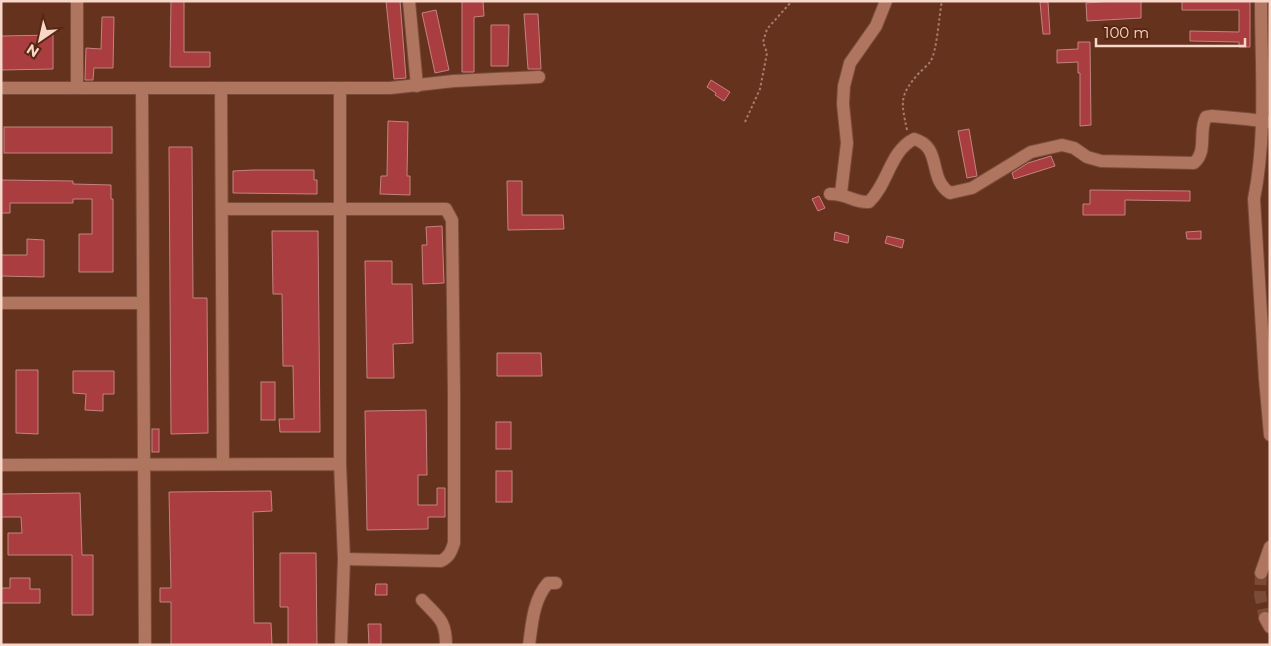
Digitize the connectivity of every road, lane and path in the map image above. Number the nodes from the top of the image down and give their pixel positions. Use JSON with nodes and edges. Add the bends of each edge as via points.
{"nodes":[{"id":1,"x":77,"y":1,"type":"edge"},
{"id":2,"x":409,"y":1,"type":"edge"},
{"id":3,"x":792,"y":1,"type":"edge"},
{"id":4,"x":886,"y":1,"type":"edge"},
{"id":5,"x":942,"y":1,"type":"edge"},
{"id":6,"x":1261,"y":1,"type":"edge"},
{"id":7,"x":539,"y":77,"type":"dead end"},
{"id":8,"x":417,"y":86,"type":"junction"},
{"id":9,"x":1,"y":88,"type":"edge"},
{"id":10,"x":77,"y":88,"type":"junction"},
{"id":11,"x":142,"y":88,"type":"junction"},
{"id":12,"x":221,"y":88,"type":"junction"},
{"id":13,"x":340,"y":88,"type":"junction"},
{"id":14,"x":745,"y":122,"type":"dead end"},
{"id":15,"x":1266,"y":122,"type":"edge"},
{"id":16,"x":910,"y":141,"type":"junction"},
{"id":17,"x":222,"y":209,"type":"junction"},
{"id":18,"x":340,"y":210,"type":"junction"},
{"id":19,"x":1,"y":303,"type":"edge"},
{"id":20,"x":143,"y":303,"type":"junction"},
{"id":21,"x":1270,"y":435,"type":"edge"},
{"id":22,"x":223,"y":464,"type":"junction"},
{"id":23,"x":340,"y":464,"type":"junction"},
{"id":24,"x":1,"y":465,"type":"edge"},
{"id":25,"x":143,"y":465,"type":"junction"},
{"id":26,"x":1270,"y":547,"type":"edge"},
{"id":27,"x":344,"y":559,"type":"junction"},
{"id":28,"x":1261,"y":573,"type":"tunnel mouth"},
{"id":29,"x":556,"y":583,"type":"dead end"},
{"id":30,"x":422,"y":600,"type":"dead end"},
{"id":31,"x":145,"y":645,"type":"edge"},
{"id":32,"x":341,"y":645,"type":"edge"},
{"id":33,"x":446,"y":645,"type":"edge"},
{"id":34,"x":529,"y":645,"type":"edge"}],
"edges":[{"from":1,"to":10,"type":"street"},
{"from":2,"to":8,"type":"street"},
{"from":3,"to":14,"type":"path","via":[[767,29],[763,42],[767,53],[760,89]]},
{"from":4,"to":16,"type":"street","via":[[876,26],[850,63],[843,104],[847,144],[835,193],[869,202],[902,147]]},
{"from":5,"to":16,"type":"path","via":[[930,62],[903,98]]},
{"from":6,"to":15,"type":"street"},
{"from":7,"to":8,"type":"street"},
{"from":8,"to":13,"type":"street"},
{"from":9,"to":10,"type":"street"},
{"from":10,"to":11,"type":"street"},
{"from":11,"to":12,"type":"street"},
{"from":11,"to":20,"type":"street"},
{"from":12,"to":13,"type":"street"},
{"from":12,"to":17,"type":"street"},
{"from":13,"to":18,"type":"street"},
{"from":15,"to":16,"type":"street","via":[[1206,117],[1202,150],[1194,162],[1101,160],[1088,158],[1074,148],[1062,145],[1031,152],[972,188],[950,192],[940,183],[928,147],[922,141]]},
{"from":15,"to":21,"type":"street","via":[[1254,199]]},
{"from":17,"to":18,"type":"street"},
{"from":17,"to":22,"type":"street"},
{"from":18,"to":23,"type":"street"},
{"from":18,"to":27,"type":"street","via":[[446,209],[452,220],[454,392],[454,543],[448,557],[441,561]]},
{"from":19,"to":20,"type":"street"},
{"from":20,"to":25,"type":"street"},
{"from":22,"to":23,"type":"street"},
{"from":22,"to":25,"type":"street"},
{"from":23,"to":27,"type":"street"},
{"from":24,"to":25,"type":"street"},
{"from":25,"to":31,"type":"street"},
{"from":26,"to":28,"type":"street"},
{"from":27,"to":32,"type":"street"},
{"from":29,"to":34,"type":"street","via":[[548,583],[542,590],[534,611]]},
{"from":30,"to":33,"type":"street","via":[[442,621]]}]}
